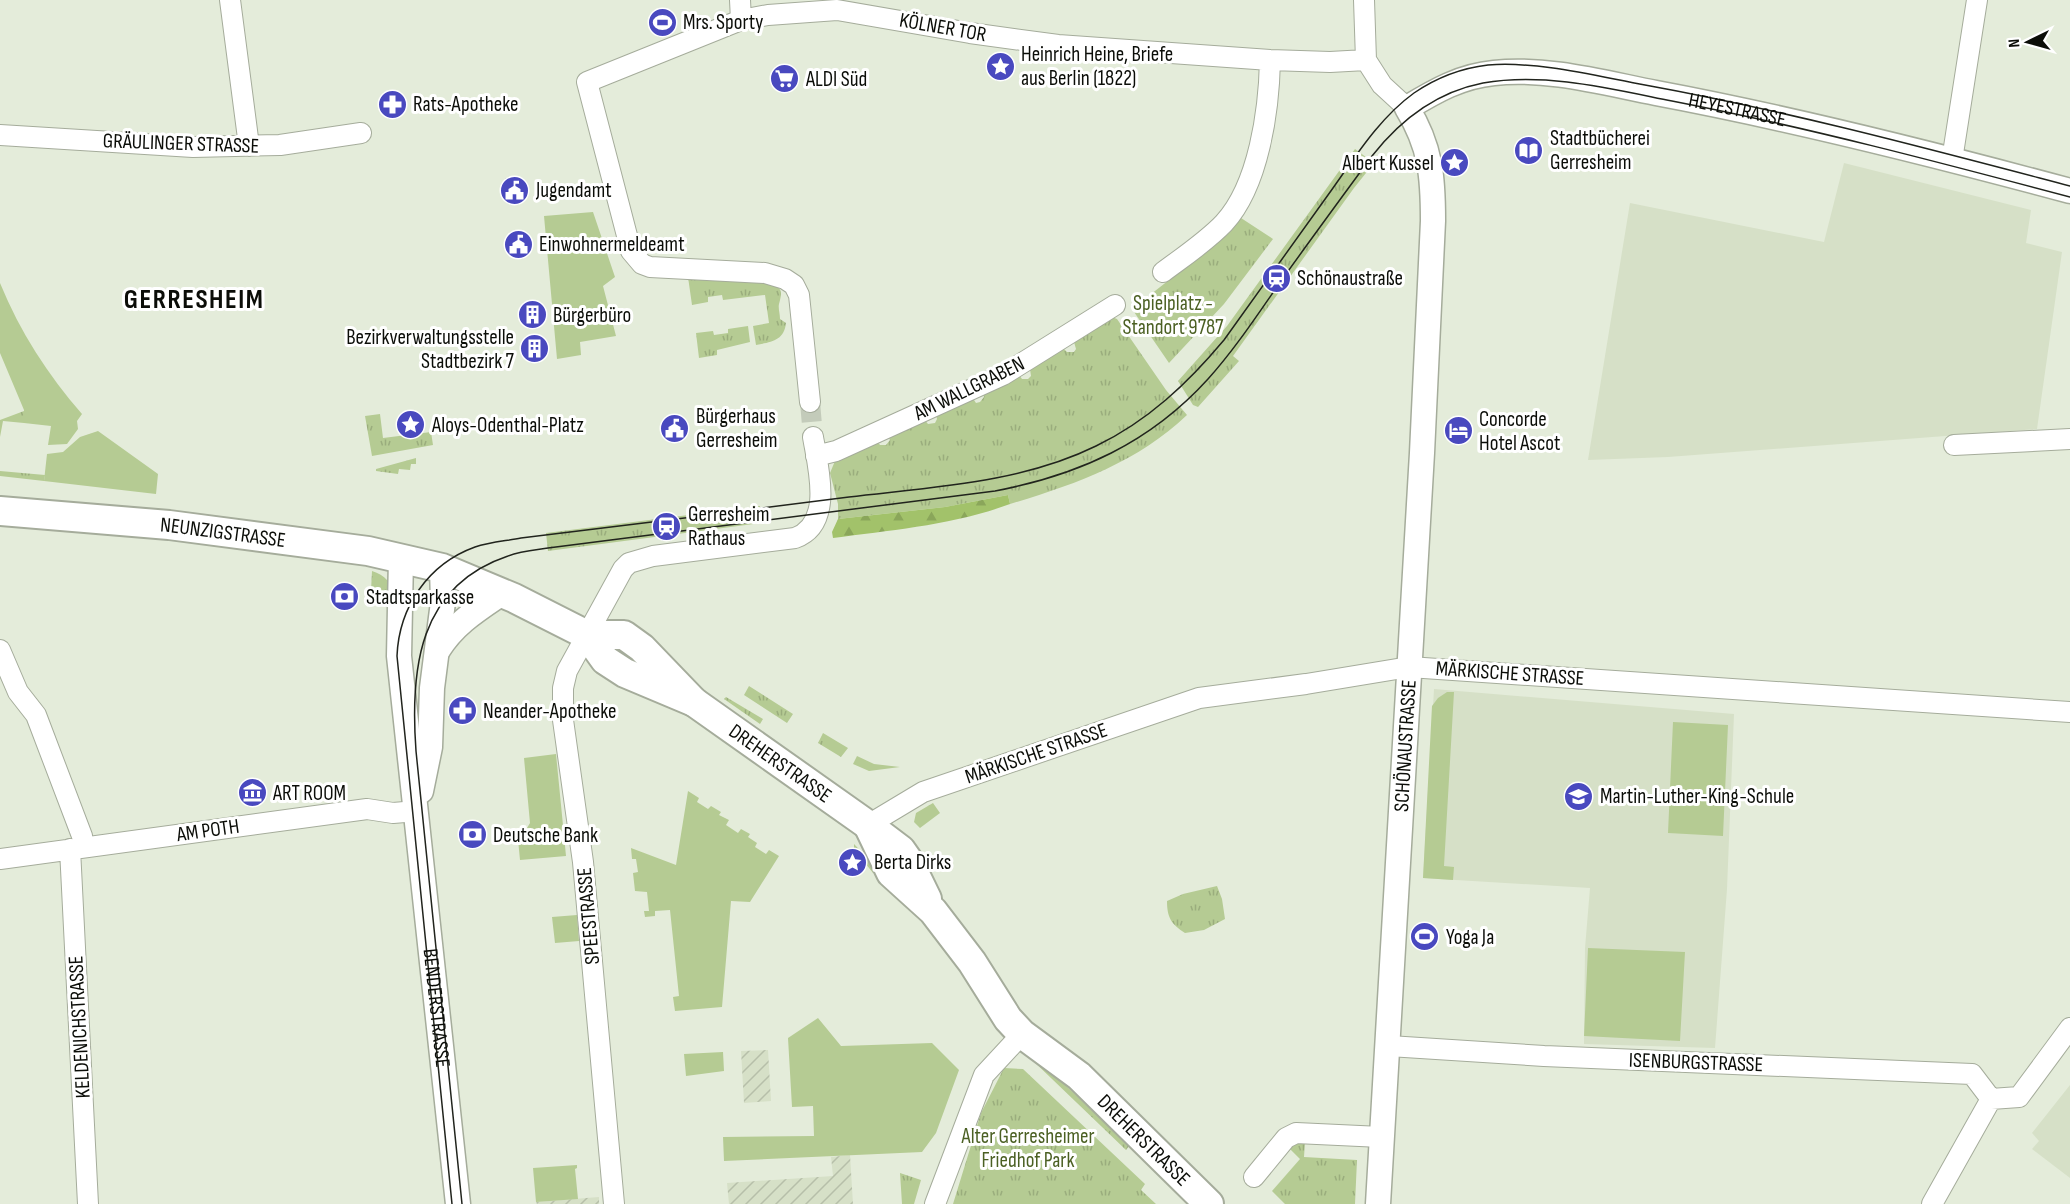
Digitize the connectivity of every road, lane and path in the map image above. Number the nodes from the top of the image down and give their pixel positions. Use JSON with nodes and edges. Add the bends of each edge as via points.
{"nodes":[{"id":1,"x":230,"y":0,"type":"edge"},
{"id":2,"x":740,"y":0,"type":"edge"},
{"id":3,"x":1364,"y":0,"type":"edge"},
{"id":4,"x":1977,"y":0,"type":"edge"},
{"id":5,"x":792,"y":6,"type":"edge"},
{"id":6,"x":741,"y":20,"type":"junction"},
{"id":7,"x":1270,"y":60,"type":"junction"},
{"id":8,"x":1366,"y":60,"type":"junction"},
{"id":9,"x":1407,"y":108,"type":"junction"},
{"id":10,"x":362,"y":133,"type":"dead end"},
{"id":11,"x":0,"y":135,"type":"edge"},
{"id":12,"x":249,"y":146,"type":"junction"},
{"id":13,"x":1952,"y":160,"type":"junction"},
{"id":14,"x":2070,"y":191,"type":"edge"},
{"id":15,"x":1163,"y":272,"type":"dead end"},
{"id":16,"x":1114,"y":305,"type":"dead end"},
{"id":17,"x":810,"y":402,"type":"tunnel mouth"},
{"id":18,"x":2070,"y":439,"type":"edge"},
{"id":19,"x":1954,"y":445,"type":"dead end"},
{"id":20,"x":0,"y":511,"type":"edge"},
{"id":21,"x":400,"y":558,"type":"junction"},
{"id":22,"x":442,"y":568,"type":"junction"},
{"id":23,"x":502,"y":593,"type":"junction"},
{"id":24,"x":587,"y":635,"type":"junction"},
{"id":25,"x":0,"y":650,"type":"edge"},
{"id":26,"x":438,"y":650,"type":"junction"},
{"id":27,"x":1409,"y":667,"type":"junction"},
{"id":28,"x":2070,"y":712,"type":"edge"},
{"id":29,"x":417,"y":811,"type":"junction"},
{"id":30,"x":868,"y":825,"type":"junction"},
{"id":31,"x":77,"y":848,"type":"junction"},
{"id":32,"x":0,"y":859,"type":"edge"},
{"id":33,"x":972,"y":962,"type":"junction"},
{"id":34,"x":2070,"y":1028,"type":"edge"},
{"id":35,"x":1022,"y":1034,"type":"junction"},
{"id":36,"x":1389,"y":1046,"type":"junction"},
{"id":37,"x":1079,"y":1076,"type":"junction"},
{"id":38,"x":1991,"y":1099,"type":"junction"},
{"id":39,"x":1381,"y":1137,"type":"junction"},
{"id":40,"x":1254,"y":1177,"type":"dead end"},
{"id":41,"x":88,"y":1204,"type":"edge"},
{"id":42,"x":458,"y":1204,"type":"edge"},
{"id":43,"x":614,"y":1204,"type":"edge"},
{"id":44,"x":935,"y":1204,"type":"edge"},
{"id":45,"x":1209,"y":1204,"type":"edge"},
{"id":46,"x":1378,"y":1204,"type":"edge"},
{"id":47,"x":1932,"y":1204,"type":"edge"}],
"edges":[{"from":1,"to":12,"type":"street"},
{"from":2,"to":6,"type":"street"},
{"from":3,"to":8,"type":"street"},
{"from":4,"to":13,"type":"street"},
{"from":5,"to":6,"type":"street","name":"KÖLNER TOR"},
{"from":5,"to":7,"type":"street","name":"KÖLNER TOR","via":[[1058,45]]},
{"from":6,"to":17,"type":"street","name":"KÖLNER TOR","via":[[587,82],[631,251],[650,267],[765,273],[794,285]]},
{"from":7,"to":8,"type":"street","name":"KÖLNER TOR"},
{"from":7,"to":15,"type":"street","via":[[1255,167],[1242,195],[1225,222]]},
{"from":8,"to":9,"type":"street","via":[[1382,85]]},
{"from":9,"to":13,"type":"street","name":"HEYESTRASSE","via":[[1460,80],[1506,72],[1545,74],[1772,116]]},
{"from":9,"to":27,"type":"street","name":"SCHÖNAUSTRASSE","via":[[1426,148],[1433,190]]},
{"from":10,"to":12,"type":"street","name":"GRÄULINGER STRASSE"},
{"from":11,"to":12,"type":"street","name":"GRÄULINGER STRASSE","via":[[193,147]]},
{"from":13,"to":14,"type":"street","name":"HEYESTRASSE"},
{"from":16,"to":24,"type":"street","name":"AM WALLGRABEN","via":[[1003,375],[836,451],[815,447],[820,501],[818,514],[802,535],[653,556],[629,563]]},
{"from":18,"to":19,"type":"street"},
{"from":20,"to":21,"type":"main road","name":"NEUNZIGSTRASSE","via":[[169,525]]},
{"from":21,"to":22,"type":"main road","name":"NEUNZIGSTRASSE"},
{"from":21,"to":29,"type":"street","name":"BENDERSTRASSE","via":[[399,656]]},
{"from":22,"to":23,"type":"main road","name":"DREHERSTRASSE"},
{"from":22,"to":26,"type":"street","name":"BENDERSTRASSE"},
{"from":23,"to":24,"type":"main road","name":"DREHERSTRASSE"},
{"from":23,"to":26,"type":"street","name":"BENDERSTRASSE","via":[[460,622]]},
{"from":24,"to":30,"type":"main road","name":"DREHERSTRASSE","via":[[605,660],[625,673],[694,702]]},
{"from":24,"to":43,"type":"street","name":"SPEESTRASSE","via":[[567,671],[562,705],[583,862]]},
{"from":25,"to":31,"type":"street","name":"KELDENICHSTRASSE","via":[[18,692],[36,715],[82,836]]},
{"from":26,"to":29,"type":"street","name":"BENDERSTRASSE","via":[[430,747]]},
{"from":27,"to":28,"type":"street","name":"MÄRKISCHE STRASSE"},
{"from":27,"to":30,"type":"street","name":"MÄRKISCHE STRASSE","via":[[1198,698],[923,792]]},
{"from":27,"to":36,"type":"street","name":"SCHÖNAUSTRASSE"},
{"from":29,"to":31,"type":"street","name":"AM POTH","via":[[367,809]]},
{"from":29,"to":42,"type":"street","name":"BENDERSTRASSE"},
{"from":30,"to":33,"type":"main road","name":"DREHERSTRASSE","via":[[891,873],[933,912]]},
{"from":31,"to":32,"type":"street","name":"AM POTH"},
{"from":31,"to":41,"type":"street","name":"KELDENICHSTRASSE"},
{"from":33,"to":35,"type":"main road","name":"DREHERSTRASSE"},
{"from":33,"to":37,"type":"main road","name":"DREHERSTRASSE","via":[[1035,1019]]},
{"from":34,"to":38,"type":"street","via":[[2019,1097]]},
{"from":35,"to":37,"type":"main road","name":"DREHERSTRASSE"},
{"from":35,"to":44,"type":"street","via":[[984,1075]]},
{"from":36,"to":38,"type":"street","name":"ISENBURGSTRASSE","via":[[1972,1074]]},
{"from":36,"to":39,"type":"street","name":"SCHÖNAUSTRASSE"},
{"from":37,"to":45,"type":"main road","name":"DREHERSTRASSE"},
{"from":38,"to":47,"type":"street"},
{"from":39,"to":40,"type":"street","via":[[1296,1133],[1279,1145]]},
{"from":39,"to":46,"type":"street","name":"SCHÖNAUSTRASSE"}]}
